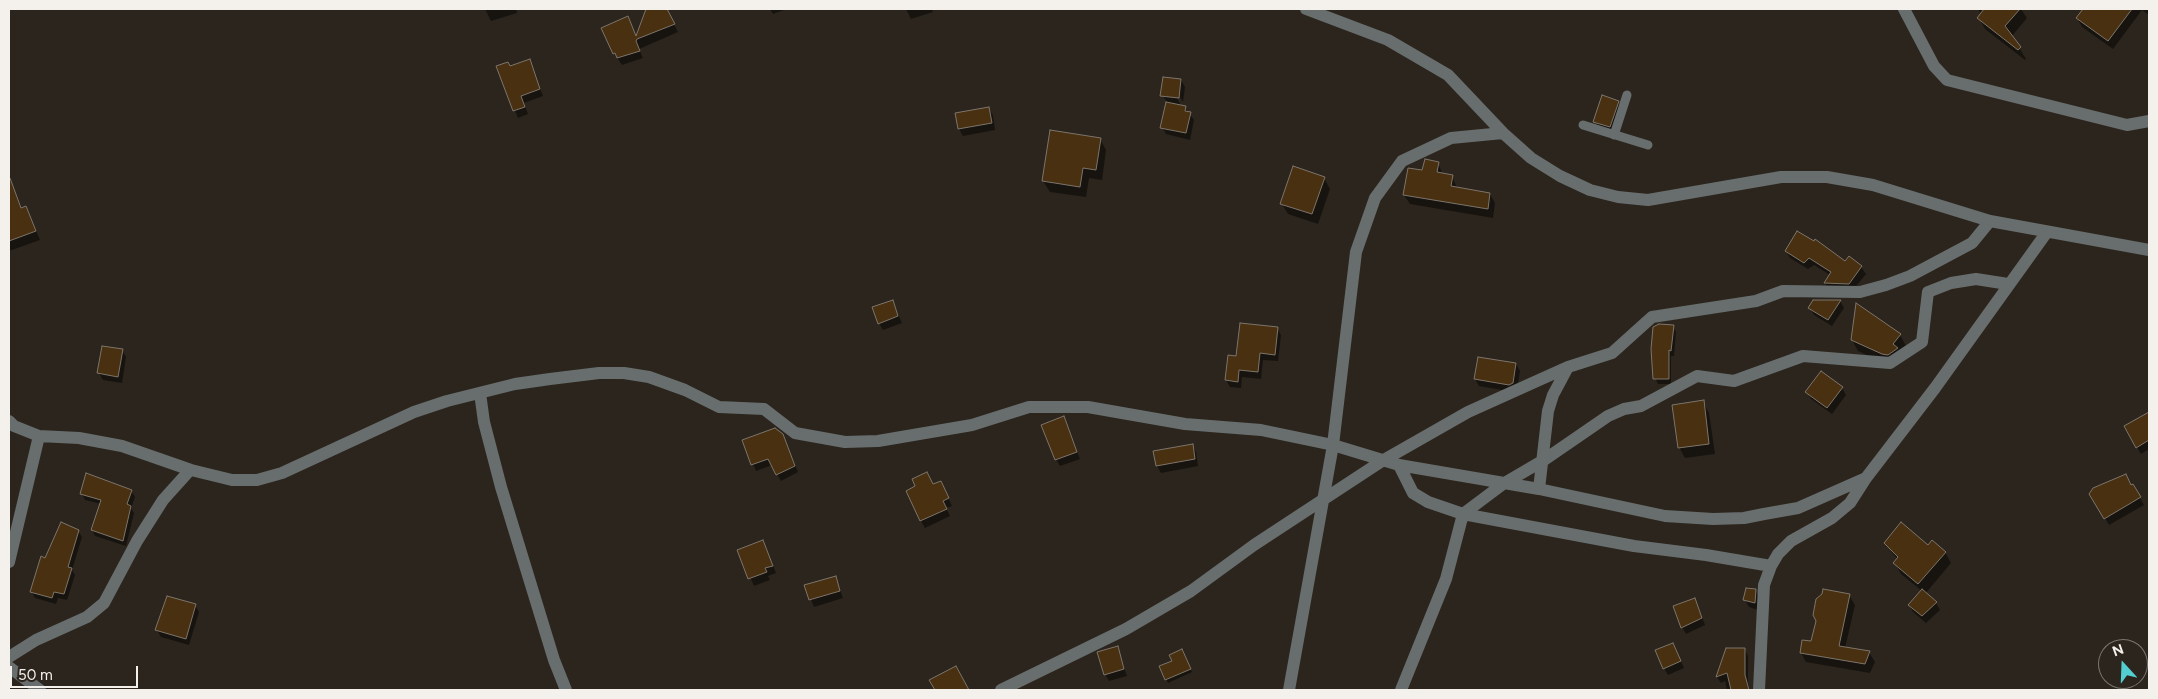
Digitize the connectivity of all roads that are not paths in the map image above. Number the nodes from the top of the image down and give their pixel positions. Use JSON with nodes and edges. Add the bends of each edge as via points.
{"nodes":[{"id":1,"x":1306,"y":9,"type":"edge"},
{"id":2,"x":1904,"y":9,"type":"edge"},
{"id":3,"x":1627,"y":95,"type":"dead end"},
{"id":4,"x":2149,"y":121,"type":"edge"},
{"id":5,"x":1583,"y":125,"type":"dead end"},
{"id":6,"x":1503,"y":133,"type":"junction"},
{"id":7,"x":1614,"y":135,"type":"junction"},
{"id":8,"x":1648,"y":146,"type":"dead end"},
{"id":9,"x":1990,"y":221,"type":"junction"},
{"id":10,"x":2047,"y":232,"type":"junction"},
{"id":11,"x":2149,"y":250,"type":"edge"},
{"id":12,"x":2008,"y":284,"type":"junction"},
{"id":13,"x":1568,"y":366,"type":"junction"},
{"id":14,"x":480,"y":393,"type":"junction"},
{"id":15,"x":9,"y":421,"type":"edge"},
{"id":16,"x":39,"y":436,"type":"junction"},
{"id":17,"x":1333,"y":445,"type":"junction"},
{"id":18,"x":1544,"y":460,"type":"junction"},
{"id":19,"x":1382,"y":461,"type":"junction"},
{"id":20,"x":1398,"y":465,"type":"junction"},
{"id":21,"x":190,"y":470,"type":"junction"},
{"id":22,"x":1866,"y":478,"type":"junction"},
{"id":23,"x":1503,"y":484,"type":"junction"},
{"id":24,"x":1539,"y":489,"type":"junction"},
{"id":25,"x":1322,"y":501,"type":"junction"},
{"id":26,"x":1464,"y":514,"type":"junction"},
{"id":27,"x":9,"y":562,"type":"edge"},
{"id":28,"x":1771,"y":566,"type":"junction"},
{"id":29,"x":9,"y":657,"type":"edge"},
{"id":30,"x":9,"y":667,"type":"edge"},
{"id":31,"x":40,"y":690,"type":"edge"},
{"id":32,"x":566,"y":690,"type":"edge"},
{"id":33,"x":1001,"y":690,"type":"edge"},
{"id":34,"x":1289,"y":690,"type":"edge"},
{"id":35,"x":1400,"y":690,"type":"edge"},
{"id":36,"x":1759,"y":690,"type":"edge"}],
"edges":[{"from":1,"to":6,"type":"street","via":[[1388,40],[1448,75]]},
{"from":2,"to":4,"type":"street","via":[[1934,66],[1947,80],[2127,125]]},
{"from":3,"to":7,"type":"lane"},
{"from":5,"to":7,"type":"lane"},
{"from":6,"to":9,"type":"street","via":[[1531,158],[1560,176],[1590,190],[1618,197],[1648,200],[1781,177],[1828,177],[1873,185]]},
{"from":6,"to":17,"type":"street","via":[[1451,138],[1402,161],[1375,198],[1356,252]]},
{"from":7,"to":8,"type":"lane"},
{"from":9,"to":10,"type":"street"},
{"from":9,"to":13,"type":"street","via":[[1972,243],[1886,285],[1860,292],[1783,291],[1756,301],[1652,317],[1612,353]]},
{"from":10,"to":11,"type":"street"},
{"from":10,"to":12,"type":"street"},
{"from":12,"to":18,"type":"street","via":[[1976,279],[1951,283],[1928,292],[1922,342],[1890,363],[1803,356],[1734,381],[1697,376],[1641,406],[1608,416]]},
{"from":12,"to":22,"type":"street","via":[[1936,388]]},
{"from":13,"to":18,"type":"street","via":[[1548,411]]},
{"from":13,"to":19,"type":"street","via":[[1468,412]]},
{"from":14,"to":17,"type":"street","via":[[550,379],[624,373],[667,383],[719,407],[764,409],[795,433],[845,442],[878,441],[972,426],[1029,407],[1088,407],[1185,424],[1261,430]]},
{"from":14,"to":21,"type":"street","via":[[414,412],[282,472],[257,480],[232,480]]},
{"from":14,"to":32,"type":"street","via":[[501,488]]},
{"from":15,"to":16,"type":"street"},
{"from":16,"to":21,"type":"street","via":[[79,438],[122,446]]},
{"from":16,"to":27,"type":"street"},
{"from":17,"to":19,"type":"street"},
{"from":17,"to":25,"type":"street"},
{"from":18,"to":23,"type":"street"},
{"from":18,"to":24,"type":"street"},
{"from":19,"to":20,"type":"street"},
{"from":19,"to":25,"type":"street"},
{"from":20,"to":23,"type":"street"},
{"from":20,"to":26,"type":"street","via":[[1413,493],[1428,502]]},
{"from":21,"to":29,"type":"street","via":[[163,500],[104,603],[87,617],[36,640]]},
{"from":22,"to":24,"type":"street","via":[[1798,508],[1744,518],[1665,516]]},
{"from":22,"to":28,"type":"street","via":[[1850,503],[1832,518],[1791,541]]},
{"from":23,"to":24,"type":"street"},
{"from":23,"to":26,"type":"street"},
{"from":25,"to":33,"type":"street","via":[[1183,596],[1126,629]]},
{"from":25,"to":34,"type":"street"},
{"from":26,"to":28,"type":"street","via":[[1634,546]]},
{"from":26,"to":35,"type":"street","via":[[1446,579]]},
{"from":28,"to":36,"type":"street","via":[[1764,585]]},
{"from":30,"to":31,"type":"street"}]}
